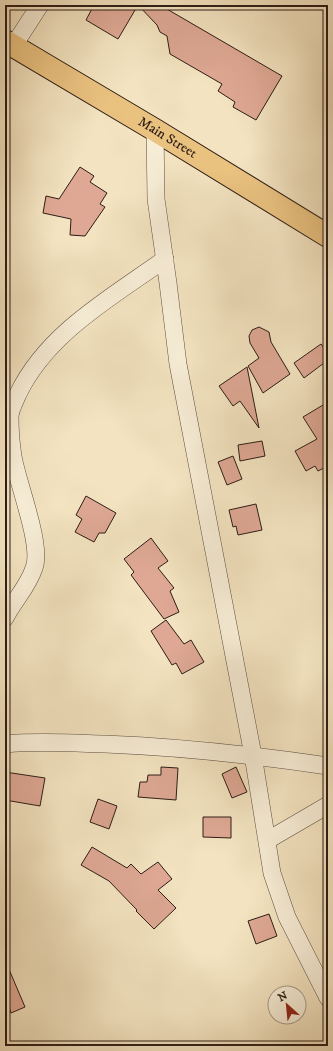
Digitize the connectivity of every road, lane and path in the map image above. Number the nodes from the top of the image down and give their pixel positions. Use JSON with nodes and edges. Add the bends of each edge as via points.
{"nodes":[{"id":1,"x":40,"y":5,"type":"edge"},
{"id":2,"x":10,"y":43,"type":"edge"},
{"id":3,"x":155,"y":130,"type":"junction"},
{"id":4,"x":328,"y":236,"type":"edge"},
{"id":5,"x":165,"y":259,"type":"junction"},
{"id":6,"x":5,"y":618,"type":"edge"},
{"id":7,"x":5,"y":744,"type":"edge"},
{"id":8,"x":254,"y":755,"type":"junction"},
{"id":9,"x":328,"y":766,"type":"edge"},
{"id":10,"x":328,"y":805,"type":"edge"},
{"id":11,"x":268,"y":840,"type":"junction"},
{"id":12,"x":328,"y":998,"type":"edge"}],
"edges":[{"from":1,"to":2,"type":"street"},
{"from":2,"to":3,"type":"highway","name":"Main Street"},
{"from":3,"to":4,"type":"highway","name":"Main Street"},
{"from":3,"to":5,"type":"street","via":[[156,199]]},
{"from":5,"to":6,"type":"street","via":[[84,317],[38,360],[15,401],[10,416],[13,457],[32,529],[35,567]]},
{"from":5,"to":8,"type":"street","via":[[179,372]]},
{"from":7,"to":8,"type":"street","via":[[31,742],[144,746]]},
{"from":8,"to":9,"type":"street"},
{"from":8,"to":11,"type":"street","via":[[260,806]]},
{"from":10,"to":11,"type":"street"},
{"from":11,"to":12,"type":"street","via":[[272,873],[286,917]]}]}
